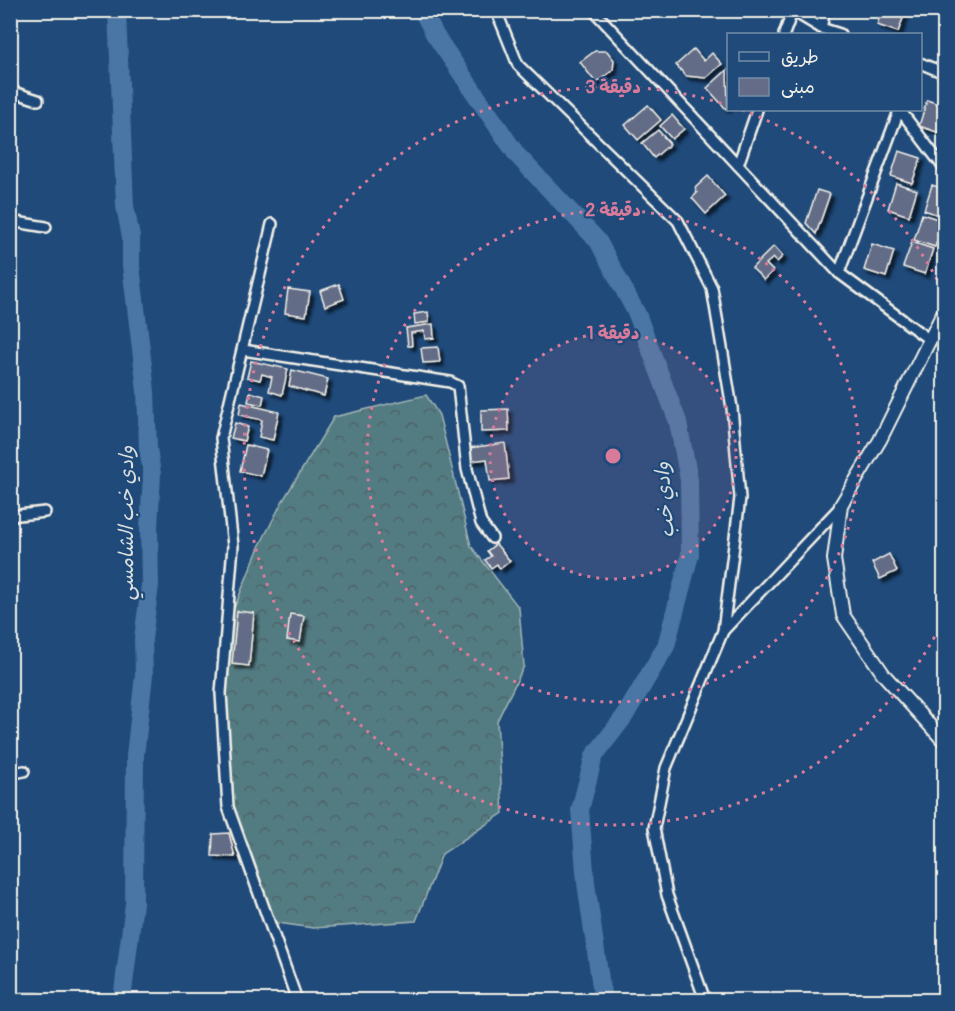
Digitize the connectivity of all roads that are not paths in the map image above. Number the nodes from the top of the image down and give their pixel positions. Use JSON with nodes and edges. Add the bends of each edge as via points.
{"nodes":[{"id":1,"x":496,"y":10,"type":"edge"},
{"id":2,"x":593,"y":10,"type":"edge"},
{"id":3,"x":825,"y":10,"type":"edge"},
{"id":4,"x":792,"y":11,"type":"edge"},
{"id":5,"x":821,"y":28,"type":"junction"},
{"id":6,"x":784,"y":33,"type":"edge"},
{"id":7,"x":837,"y":33,"type":"edge"},
{"id":8,"x":922,"y":63,"type":"edge"},
{"id":9,"x":945,"y":73,"type":"edge"},
{"id":10,"x":10,"y":90,"type":"edge"},
{"id":11,"x":38,"y":100,"type":"dead end"},
{"id":12,"x":757,"y":111,"type":"edge"},
{"id":13,"x":900,"y":111,"type":"edge"},
{"id":14,"x":901,"y":111,"type":"edge"},
{"id":15,"x":738,"y":165,"type":"junction"},
{"id":16,"x":945,"y":168,"type":"edge"},
{"id":17,"x":10,"y":221,"type":"edge"},
{"id":18,"x":272,"y":224,"type":"dead end"},
{"id":19,"x":46,"y":227,"type":"dead end"},
{"id":20,"x":839,"y":273,"type":"junction"},
{"id":21,"x":945,"y":311,"type":"edge"},
{"id":22,"x":931,"y":341,"type":"junction"},
{"id":23,"x":243,"y":350,"type":"junction"},
{"id":24,"x":841,"y":505,"type":"junction"},
{"id":25,"x":45,"y":512,"type":"dead end"},
{"id":26,"x":10,"y":516,"type":"edge"},
{"id":27,"x":492,"y":538,"type":"dead end"},
{"id":28,"x":723,"y":631,"type":"junction"},
{"id":29,"x":945,"y":741,"type":"edge"},
{"id":30,"x":24,"y":771,"type":"dead end"},
{"id":31,"x":10,"y":774,"type":"edge"},
{"id":32,"x":10,"y":1000,"type":"edge"},
{"id":33,"x":38,"y":1000,"type":"edge"},
{"id":34,"x":297,"y":1000,"type":"edge"},
{"id":35,"x":705,"y":1000,"type":"edge"}],
"edges":[{"from":1,"to":28,"type":"street","via":[[518,65],[678,221],[712,288],[732,408],[740,498]]},
{"from":2,"to":15,"type":"street"},
{"from":3,"to":5,"type":"street"},
{"from":4,"to":5,"type":"street"},
{"from":4,"to":6,"type":"street"},
{"from":5,"to":7,"type":"street"},
{"from":8,"to":9,"type":"street"},
{"from":10,"to":11,"type":"street"},
{"from":12,"to":15,"type":"street"},
{"from":13,"to":20,"type":"street"},
{"from":14,"to":16,"type":"street"},
{"from":15,"to":20,"type":"street"},
{"from":17,"to":19,"type":"street"},
{"from":18,"to":23,"type":"street"},
{"from":20,"to":22,"type":"street"},
{"from":21,"to":22,"type":"street"},
{"from":22,"to":24,"type":"street"},
{"from":23,"to":27,"type":"street","via":[[458,386],[467,469],[482,523]]},
{"from":23,"to":34,"type":"street","via":[[221,438],[233,546],[221,693],[228,807]]},
{"from":24,"to":28,"type":"street"},
{"from":24,"to":29,"type":"street","via":[[834,559],[843,615],[884,675]]},
{"from":25,"to":26,"type":"street"},
{"from":28,"to":35,"type":"street","via":[[666,768],[654,828],[667,896]]},
{"from":30,"to":31,"type":"street"},
{"from":32,"to":33,"type":"street"}]}
